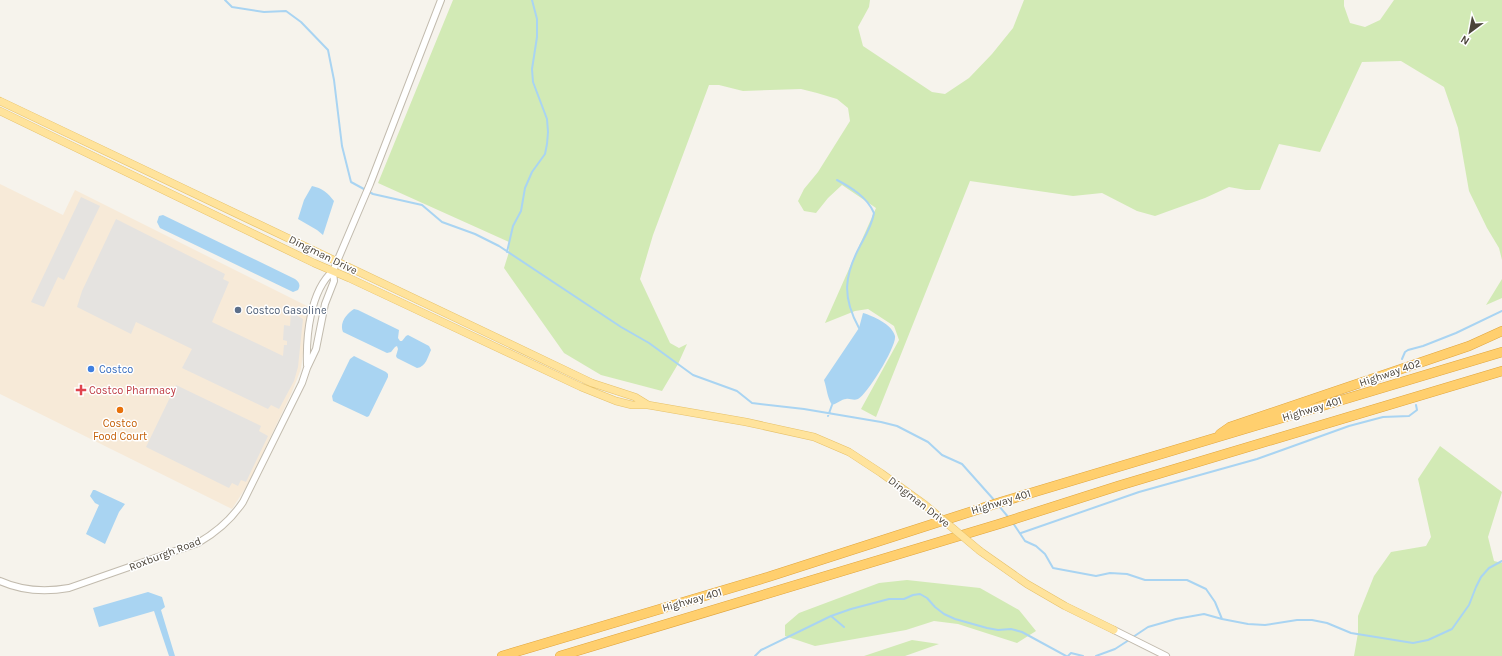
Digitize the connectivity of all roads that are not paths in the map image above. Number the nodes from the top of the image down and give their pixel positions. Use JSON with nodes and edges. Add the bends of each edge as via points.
{"nodes":[{"id":1,"x":441,"y":0,"type":"edge"},
{"id":2,"x":0,"y":101,"type":"edge"},
{"id":3,"x":0,"y":111,"type":"edge"},
{"id":4,"x":337,"y":262,"type":"junction"},
{"id":5,"x":333,"y":271,"type":"junction"},
{"id":6,"x":1502,"y":331,"type":"edge"},
{"id":7,"x":1502,"y":352,"type":"edge"},
{"id":8,"x":307,"y":368,"type":"junction"},
{"id":9,"x":1502,"y":371,"type":"edge"},
{"id":10,"x":648,"y":405,"type":"junction"},
{"id":11,"x":1210,"y":440,"type":"junction"},
{"id":12,"x":0,"y":581,"type":"edge"},
{"id":13,"x":1114,"y":630,"type":"joint"},
{"id":14,"x":502,"y":656,"type":"edge"},
{"id":15,"x":560,"y":656,"type":"edge"},
{"id":16,"x":1166,"y":656,"type":"edge"}],
"edges":[{"from":1,"to":4,"type":"street","via":[[365,197]]},
{"from":2,"to":4,"type":"main road","name":"Dingman Drive"},
{"from":3,"to":5,"type":"main road","name":"Dingman Drive"},
{"from":4,"to":5,"type":"street"},
{"from":4,"to":10,"type":"main road","name":"Dingman Drive","via":[[592,383],[635,397]]},
{"from":5,"to":8,"type":"street","name":"Roxburgh Road","via":[[334,281],[325,304],[316,349]]},
{"from":5,"to":8,"type":"street","name":"Roxburgh Road","via":[[326,277],[312,312],[306,347]]},
{"from":5,"to":10,"type":"main road","name":"Dingman Drive","via":[[581,387],[632,406]]},
{"from":6,"to":11,"type":"highway","name":"Highway 402","via":[[1469,346],[1230,427]]},
{"from":7,"to":11,"type":"highway","name":"Highway 401"},
{"from":8,"to":12,"type":"street","name":"Roxburgh Road","via":[[243,502],[215,533],[198,543],[69,588],[23,589]]},
{"from":9,"to":15,"type":"highway","name":"Highway 401"},
{"from":10,"to":13,"type":"main road","name":"Dingman Drive","bridge":true,"via":[[814,437],[849,452],[924,504],[1027,584],[1064,606]]},
{"from":11,"to":14,"type":"highway","name":"Highway 401","via":[[1001,502],[768,577]]},
{"from":13,"to":16,"type":"street","name":"Dingman Drive"}]}
